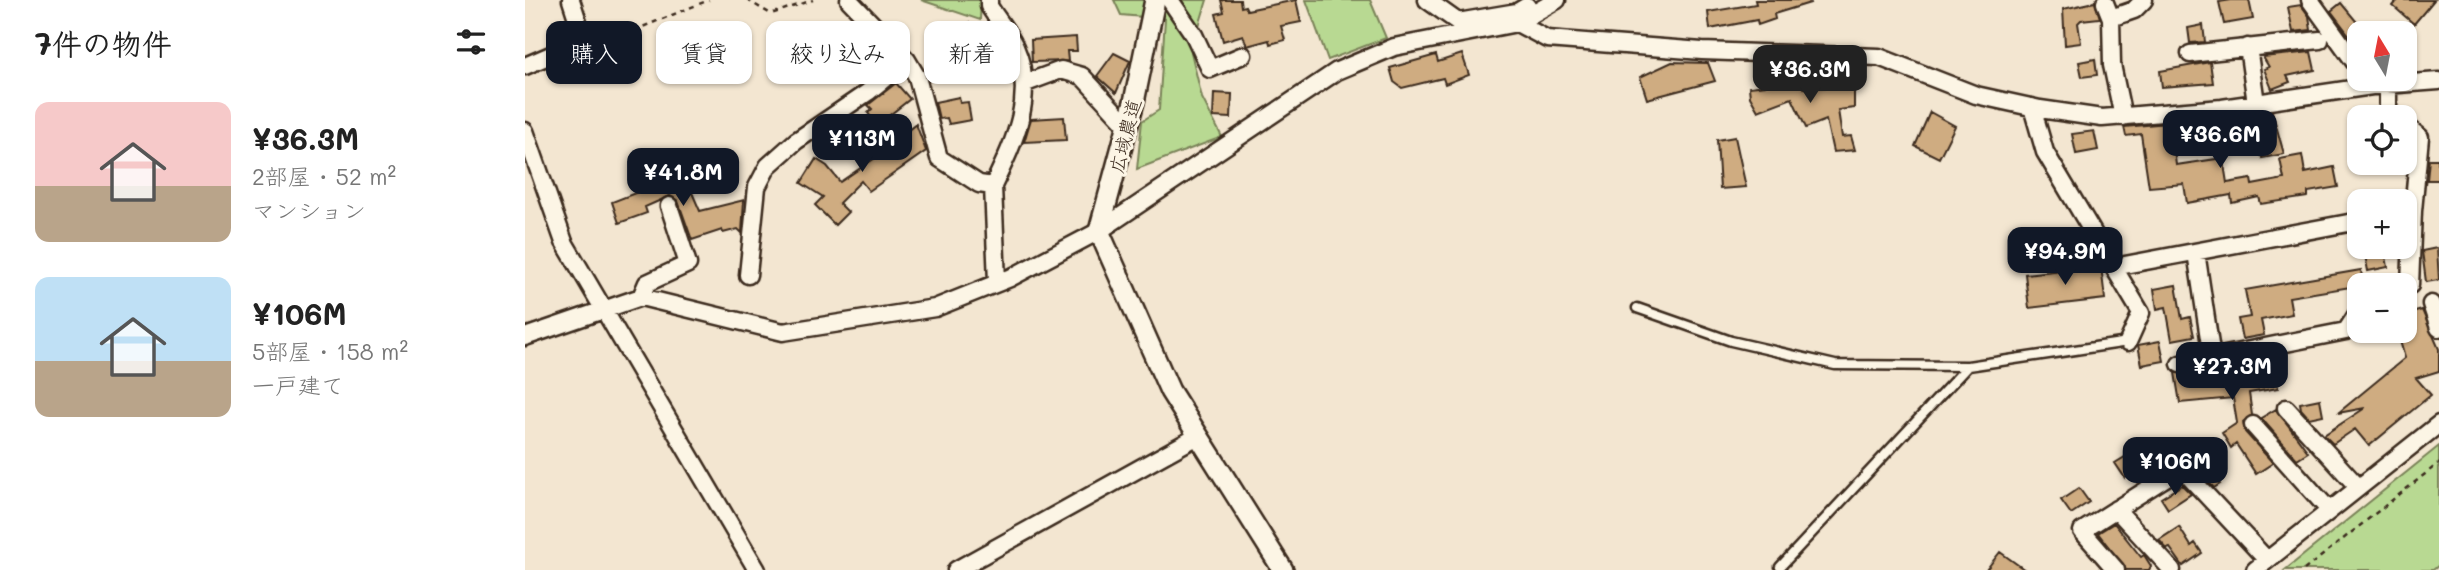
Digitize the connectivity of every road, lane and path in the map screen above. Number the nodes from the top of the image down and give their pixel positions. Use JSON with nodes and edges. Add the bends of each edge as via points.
{"nodes":[{"id":1,"x":571,"y":0,"type":"edge"},
{"id":2,"x":709,"y":0,"type":"edge"},
{"id":3,"x":747,"y":0,"type":"edge"},
{"id":4,"x":813,"y":0,"type":"edge"},
{"id":5,"x":849,"y":0,"type":"edge"},
{"id":6,"x":989,"y":0,"type":"edge"},
{"id":7,"x":1155,"y":0,"type":"edge"},
{"id":8,"x":1170,"y":0,"type":"edge"},
{"id":9,"x":1427,"y":0,"type":"edge"},
{"id":10,"x":1538,"y":0,"type":"edge"},
{"id":11,"x":1557,"y":0,"type":"edge"},
{"id":12,"x":2144,"y":0,"type":"edge"},
{"id":13,"x":2311,"y":0,"type":"edge"},
{"id":14,"x":870,"y":21,"type":"edge"},
{"id":15,"x":1517,"y":23,"type":"junction"},
{"id":16,"x":642,"y":28,"type":"edge"},
{"id":17,"x":2320,"y":40,"type":"dead end"},
{"id":18,"x":2248,"y":47,"type":"junction"},
{"id":19,"x":2347,"y":51,"type":"edge"},
{"id":20,"x":2190,"y":54,"type":"dead end"},
{"id":21,"x":1243,"y":55,"type":"dead end"},
{"id":22,"x":910,"y":64,"type":"edge"},
{"id":23,"x":525,"y":66,"type":"edge"},
{"id":24,"x":2439,"y":81,"type":"edge"},
{"id":25,"x":2417,"y":82,"type":"edge"},
{"id":26,"x":1026,"y":83,"type":"junction"},
{"id":27,"x":878,"y":84,"type":"edge"},
{"id":28,"x":2347,"y":88,"type":"edge"},
{"id":29,"x":2256,"y":103,"type":"junction"},
{"id":30,"x":2032,"y":107,"type":"junction"},
{"id":31,"x":2123,"y":117,"type":"junction"},
{"id":32,"x":1128,"y":126,"type":"junction"},
{"id":33,"x":525,"y":131,"type":"edge"},
{"id":34,"x":2417,"y":135,"type":"edge"},
{"id":35,"x":2417,"y":157,"type":"edge"},
{"id":36,"x":993,"y":186,"type":"junction"},
{"id":37,"x":669,"y":206,"type":"dead end"},
{"id":38,"x":2347,"y":223,"type":"edge"},
{"id":39,"x":1099,"y":231,"type":"junction"},
{"id":40,"x":2196,"y":252,"type":"junction"},
{"id":41,"x":2114,"y":267,"type":"junction"},
{"id":42,"x":748,"y":275,"type":"dead end"},
{"id":43,"x":997,"y":282,"type":"junction"},
{"id":44,"x":641,"y":297,"type":"junction"},
{"id":45,"x":2431,"y":304,"type":"dead end"},
{"id":46,"x":1637,"y":308,"type":"dead end"},
{"id":47,"x":603,"y":310,"type":"junction"},
{"id":48,"x":2439,"y":328,"type":"edge"},
{"id":49,"x":2347,"y":329,"type":"edge"},
{"id":50,"x":525,"y":337,"type":"edge"},
{"id":51,"x":2128,"y":342,"type":"joint"},
{"id":52,"x":2212,"y":358,"type":"junction"},
{"id":53,"x":2180,"y":364,"type":"dead end"},
{"id":54,"x":1968,"y":366,"type":"junction"},
{"id":55,"x":2286,"y":408,"type":"dead end"},
{"id":56,"x":2439,"y":424,"type":"edge"},
{"id":57,"x":2253,"y":425,"type":"dead end"},
{"id":58,"x":1198,"y":436,"type":"junction"},
{"id":59,"x":2439,"y":463,"type":"edge"},
{"id":60,"x":2358,"y":487,"type":"junction"},
{"id":61,"x":2116,"y":509,"type":"junction"},
{"id":62,"x":2329,"y":510,"type":"junction"},
{"id":63,"x":2261,"y":565,"type":"edge"},
{"id":64,"x":1780,"y":567,"type":"dead end"},
{"id":65,"x":757,"y":570,"type":"edge"},
{"id":66,"x":956,"y":570,"type":"edge"},
{"id":67,"x":1283,"y":570,"type":"edge"},
{"id":68,"x":2116,"y":570,"type":"edge"},
{"id":69,"x":2172,"y":570,"type":"edge"},
{"id":70,"x":2304,"y":570,"type":"edge"}],
"edges":[{"from":1,"to":23,"type":"street","via":[[581,31],[574,45]]},
{"from":2,"to":16,"type":"path"},
{"from":3,"to":4,"type":"path","via":[[771,13]]},
{"from":5,"to":14,"type":"street"},
{"from":6,"to":26,"type":"street","via":[[1015,47]]},
{"from":7,"to":32,"type":"street","name":"広域農道"},
{"from":8,"to":21,"type":"street","via":[[1210,69]]},
{"from":9,"to":10,"type":"street","via":[[1458,22],[1517,12]]},
{"from":11,"to":15,"type":"street"},
{"from":12,"to":31,"type":"street","via":[[2134,10],[2108,10],[2112,65]]},
{"from":13,"to":19,"type":"street"},
{"from":15,"to":30,"type":"street","via":[[1547,39],[1702,51],[1879,57],[1976,95]]},
{"from":15,"to":39,"type":"street","via":[[1394,47],[1337,71]]},
{"from":17,"to":18,"type":"street"},
{"from":18,"to":20,"type":"street"},
{"from":18,"to":29,"type":"street"},
{"from":22,"to":36,"type":"street","via":[[939,158],[979,184]]},
{"from":24,"to":25,"type":"street"},
{"from":26,"to":32,"type":"street","via":[[1061,70],[1082,76]]},
{"from":26,"to":36,"type":"street","via":[[1017,137]]},
{"from":27,"to":42,"type":"street","via":[[768,166],[757,187]]},
{"from":28,"to":29,"type":"street"},
{"from":29,"to":31,"type":"street"},
{"from":30,"to":31,"type":"street"},
{"from":30,"to":41,"type":"street","via":[[2045,152]]},
{"from":32,"to":39,"type":"street","name":"広域農道"},
{"from":33,"to":47,"type":"street","via":[[564,242]]},
{"from":34,"to":35,"type":"street"},
{"from":36,"to":43,"type":"street"},
{"from":37,"to":44,"type":"street","via":[[688,264],[647,282]]},
{"from":38,"to":40,"type":"street"},
{"from":39,"to":43,"type":"street"},
{"from":39,"to":58,"type":"street","via":[[1170,391]]},
{"from":40,"to":41,"type":"street"},
{"from":40,"to":52,"type":"street"},
{"from":41,"to":51,"type":"street","via":[[2141,313]]},
{"from":43,"to":44,"type":"street","via":[[935,308],[783,332]]},
{"from":44,"to":47,"type":"street"},
{"from":45,"to":48,"type":"street"},
{"from":46,"to":54,"type":"lane","via":[[1731,341],[1835,365]]},
{"from":47,"to":50,"type":"street"},
{"from":47,"to":65,"type":"street"},
{"from":49,"to":52,"type":"street"},
{"from":51,"to":54,"type":"lane"},
{"from":52,"to":53,"type":"street"},
{"from":54,"to":64,"type":"lane"},
{"from":55,"to":60,"type":"street"},
{"from":56,"to":60,"type":"street"},
{"from":57,"to":62,"type":"street"},
{"from":58,"to":66,"type":"street"},
{"from":58,"to":67,"type":"street"},
{"from":59,"to":70,"type":"path"},
{"from":60,"to":62,"type":"street"},
{"from":61,"to":63,"type":"street","via":[[2181,468]]},
{"from":61,"to":68,"type":"street","via":[[2081,531]]},
{"from":61,"to":69,"type":"street"},
{"from":62,"to":63,"type":"street"}]}
